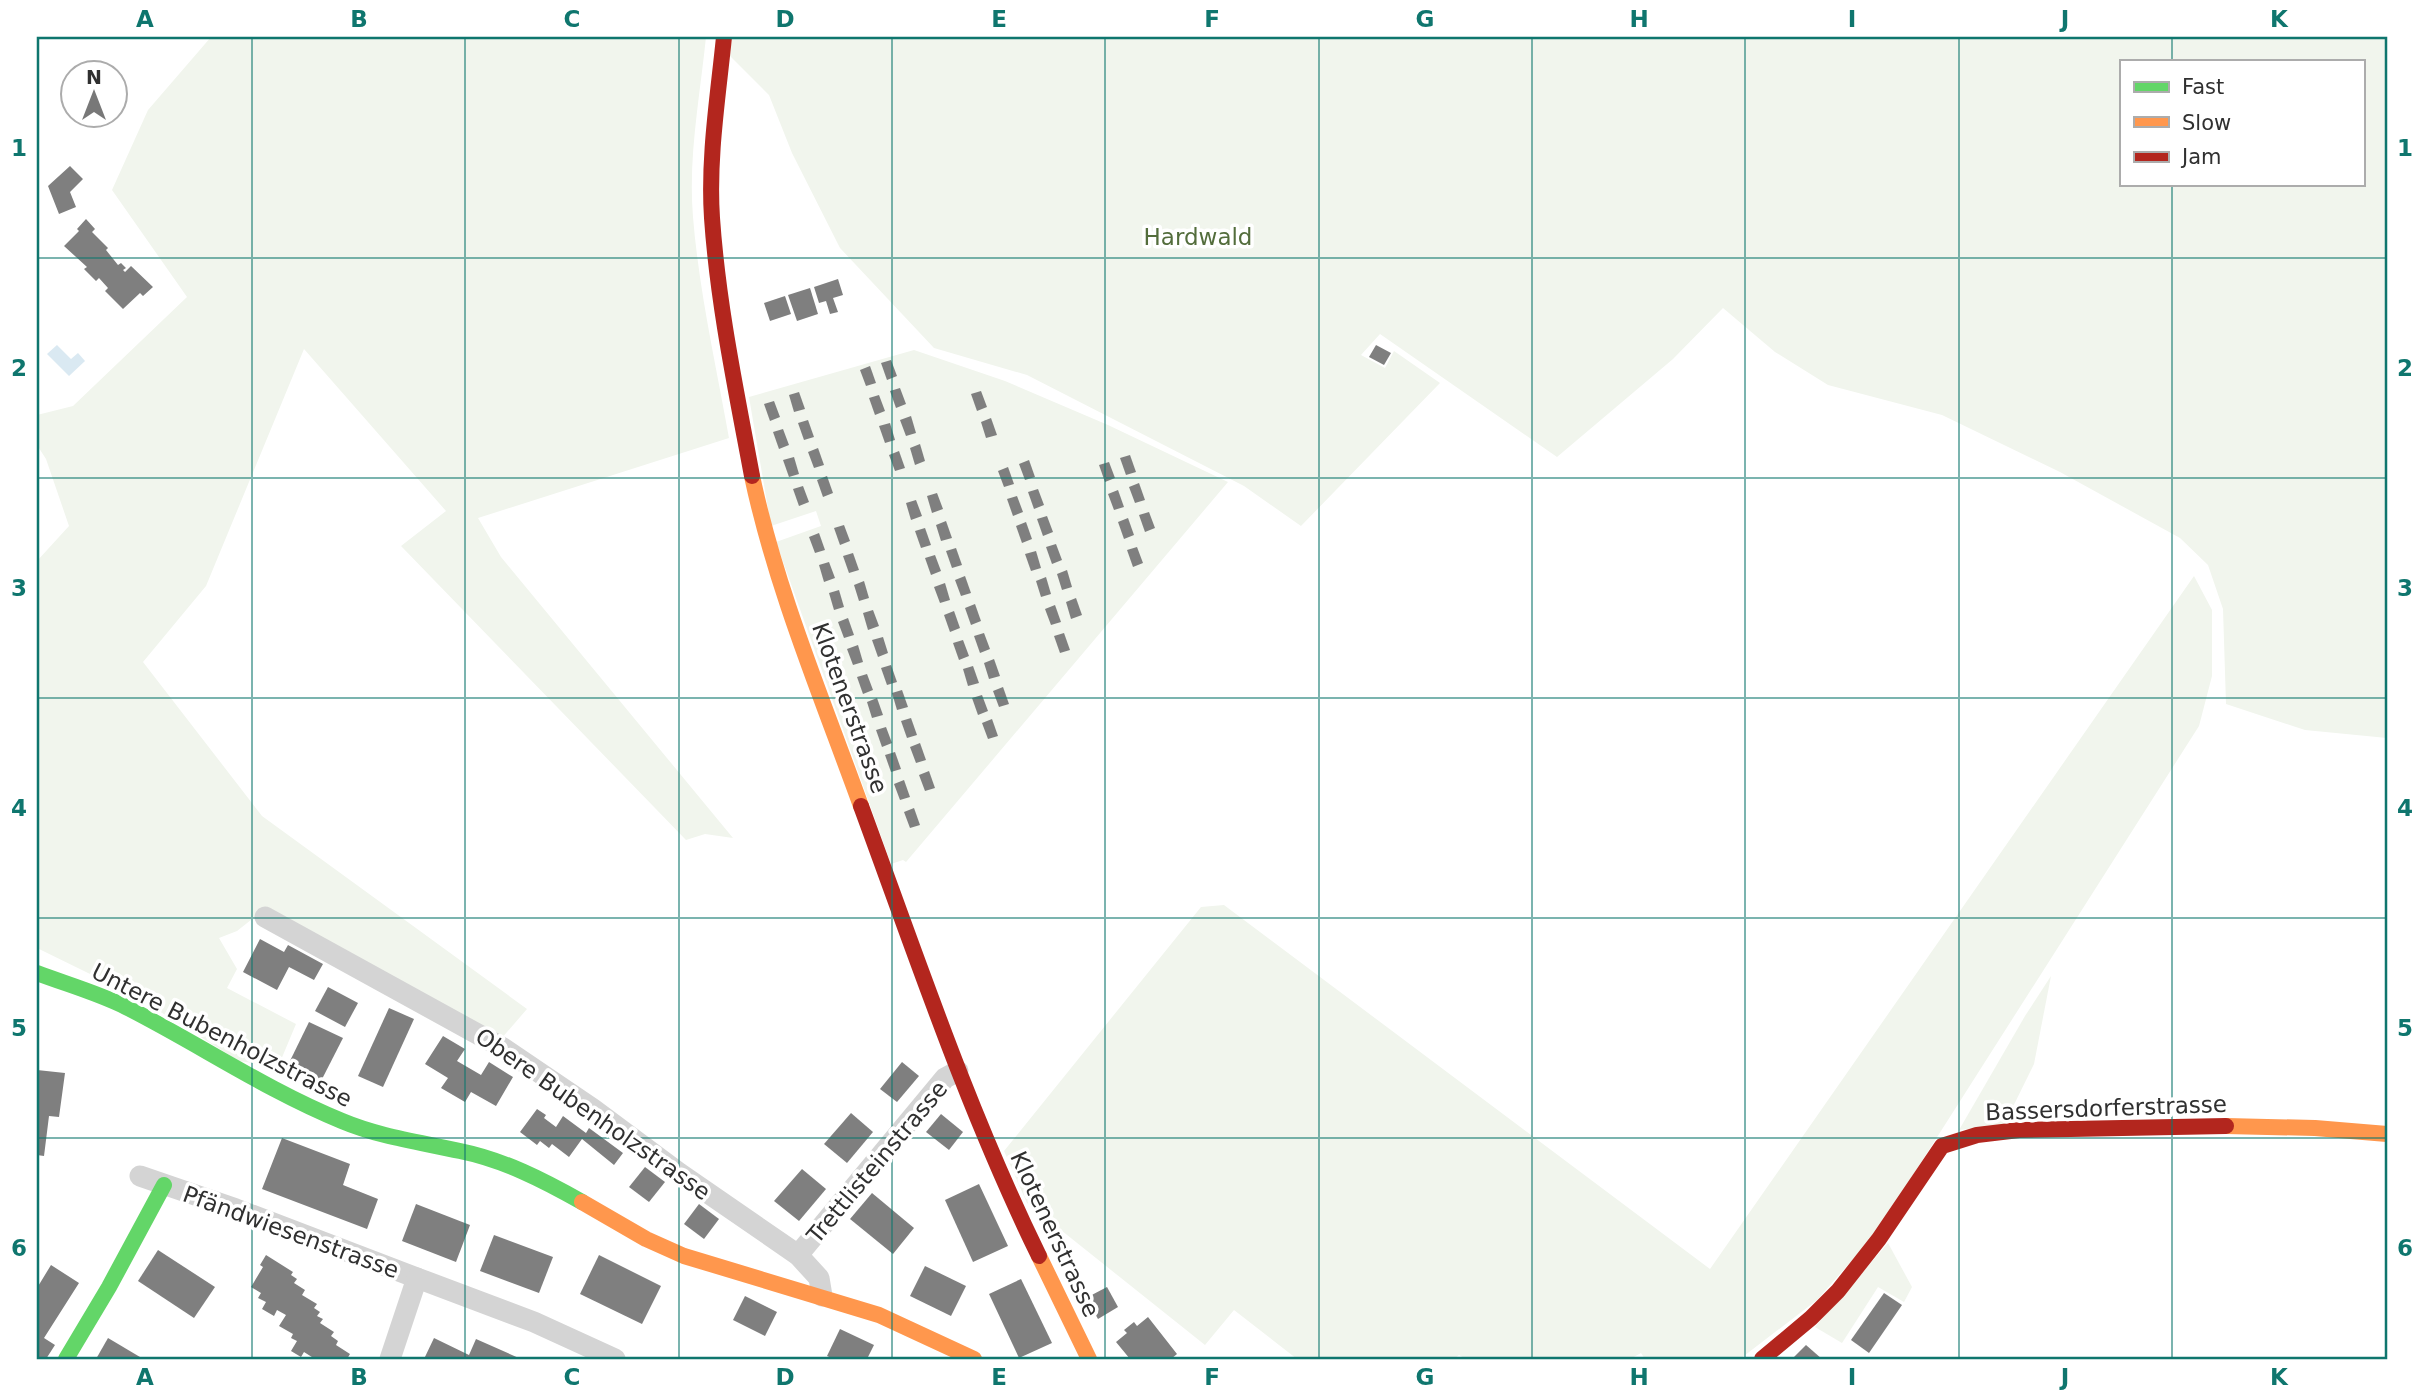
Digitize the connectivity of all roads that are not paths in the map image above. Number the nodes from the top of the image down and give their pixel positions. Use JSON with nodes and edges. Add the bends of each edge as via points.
{"nodes":[{"id":1,"x":724,"y":37,"type":"edge"},
{"id":2,"x":265,"y":917,"type":"dead end"},
{"id":3,"x":37,"y":973,"type":"edge"},
{"id":4,"x":958,"y":1071,"type":"junction"},
{"id":5,"x":2387,"y":1134,"type":"edge"},
{"id":6,"x":140,"y":1176,"type":"dead end"},
{"id":7,"x":164,"y":1185,"type":"junction"},
{"id":8,"x":798,"y":1255,"type":"junction"},
{"id":9,"x":417,"y":1278,"type":"junction"},
{"id":10,"x":822,"y":1296,"type":"junction"},
{"id":11,"x":66,"y":1359,"type":"edge"},
{"id":12,"x":390,"y":1359,"type":"edge"},
{"id":13,"x":615,"y":1359,"type":"edge"},
{"id":14,"x":974,"y":1359,"type":"edge"},
{"id":15,"x":1089,"y":1359,"type":"edge"},
{"id":16,"x":1762,"y":1359,"type":"edge"}],
"edges":[{"from":1,"to":4,"type":"street","name":"Klotenerstrasse","via":[[712,216],[722,312],[755,490],[787,603]]},
{"from":2,"to":8,"type":"street","name":"Obere Bubenholzstrasse","via":[[503,1048]]},
{"from":3,"to":10,"type":"street","name":"Untere Bubenholzstrasse","via":[[124,1006],[278,1092],[343,1122],[503,1163],[684,1256]]},
{"from":4,"to":8,"type":"street","name":"Trettlisteinstrasse","via":[[945,1078]]},
{"from":4,"to":15,"type":"street","name":"Klotenerstrasse","via":[[1019,1215]]},
{"from":5,"to":16,"type":"street","name":"Bassersdorferstrasse","via":[[2236,1126],[2018,1130],[1957,1138],[1941,1146],[1881,1238],[1836,1293]]},
{"from":6,"to":7,"type":"street","name":"Pfändwiesenstrasse"},
{"from":7,"to":9,"type":"street","name":"Pfändwiesenstrasse"},
{"from":7,"to":11,"type":"street","name":"Pfändwiesenstrasse"},
{"from":8,"to":10,"type":"street","name":"Obere Bubenholzstrasse","via":[[819,1278]]},
{"from":9,"to":12,"type":"street","name":"Pfändwiesenstrasse"},
{"from":9,"to":13,"type":"street","via":[[534,1322]]},
{"from":10,"to":14,"type":"street","name":"Untere Bubenholzstrasse","via":[[879,1315]]}]}
